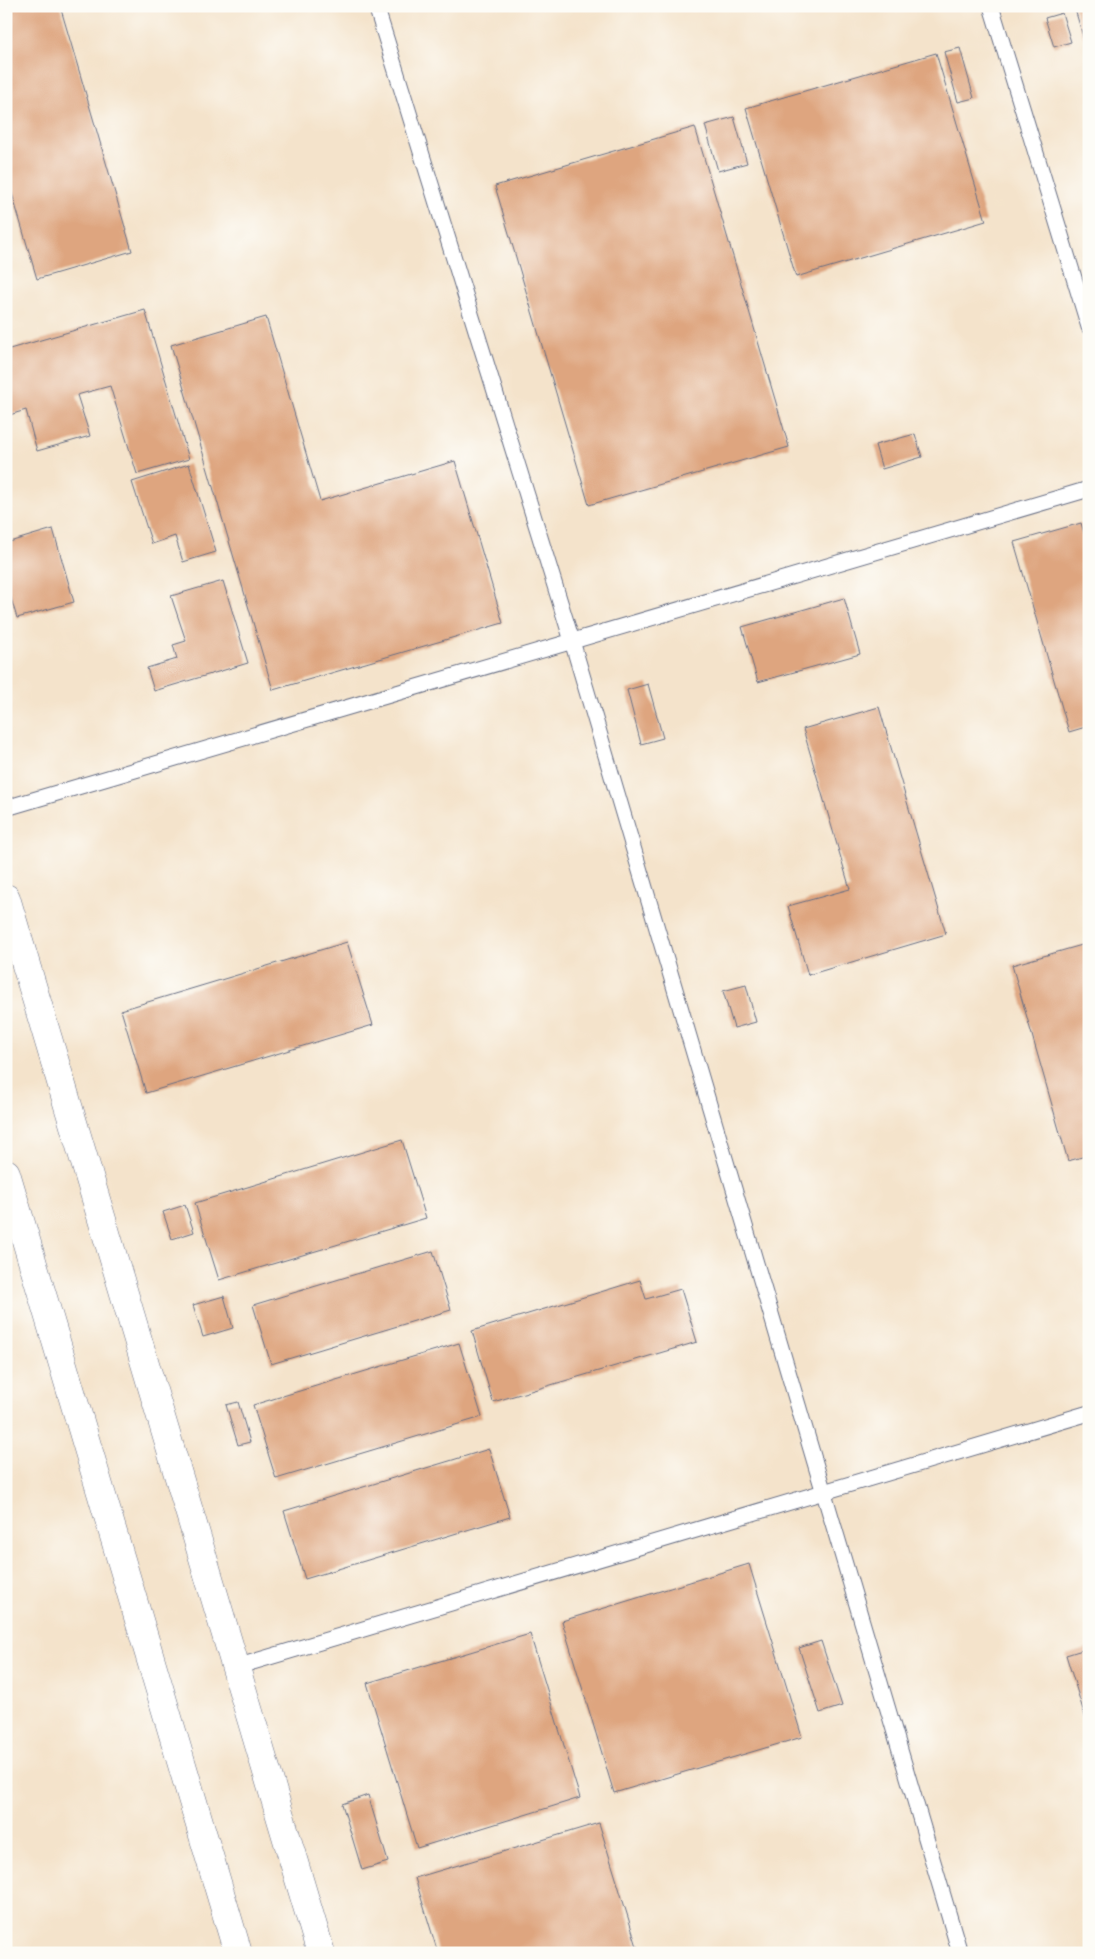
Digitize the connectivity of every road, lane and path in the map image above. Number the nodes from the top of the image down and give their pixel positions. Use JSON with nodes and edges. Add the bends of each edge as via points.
{"nodes":[{"id":1,"x":376,"y":6,"type":"edge"},
{"id":2,"x":991,"y":6,"type":"edge"},
{"id":3,"x":1089,"y":327,"type":"edge"},
{"id":4,"x":1089,"y":489,"type":"edge"},
{"id":5,"x":572,"y":641,"type":"junction"},
{"id":6,"x":6,"y":808,"type":"edge"},
{"id":7,"x":6,"y":898,"type":"edge"},
{"id":8,"x":6,"y":1172,"type":"edge"},
{"id":9,"x":1089,"y":1413,"type":"edge"},
{"id":10,"x":823,"y":1492,"type":"junction"},
{"id":11,"x":236,"y":1667,"type":"junction"},
{"id":12,"x":238,"y":1953,"type":"edge"},
{"id":13,"x":321,"y":1953,"type":"edge"},
{"id":14,"x":960,"y":1953,"type":"edge"}],
"edges":[{"from":1,"to":5,"type":"lane"},
{"from":2,"to":3,"type":"lane"},
{"from":4,"to":5,"type":"lane"},
{"from":5,"to":6,"type":"lane"},
{"from":5,"to":10,"type":"lane"},
{"from":7,"to":11,"type":"street"},
{"from":8,"to":12,"type":"street"},
{"from":9,"to":10,"type":"lane"},
{"from":10,"to":11,"type":"lane"},
{"from":10,"to":14,"type":"lane"},
{"from":11,"to":13,"type":"street"}]}
